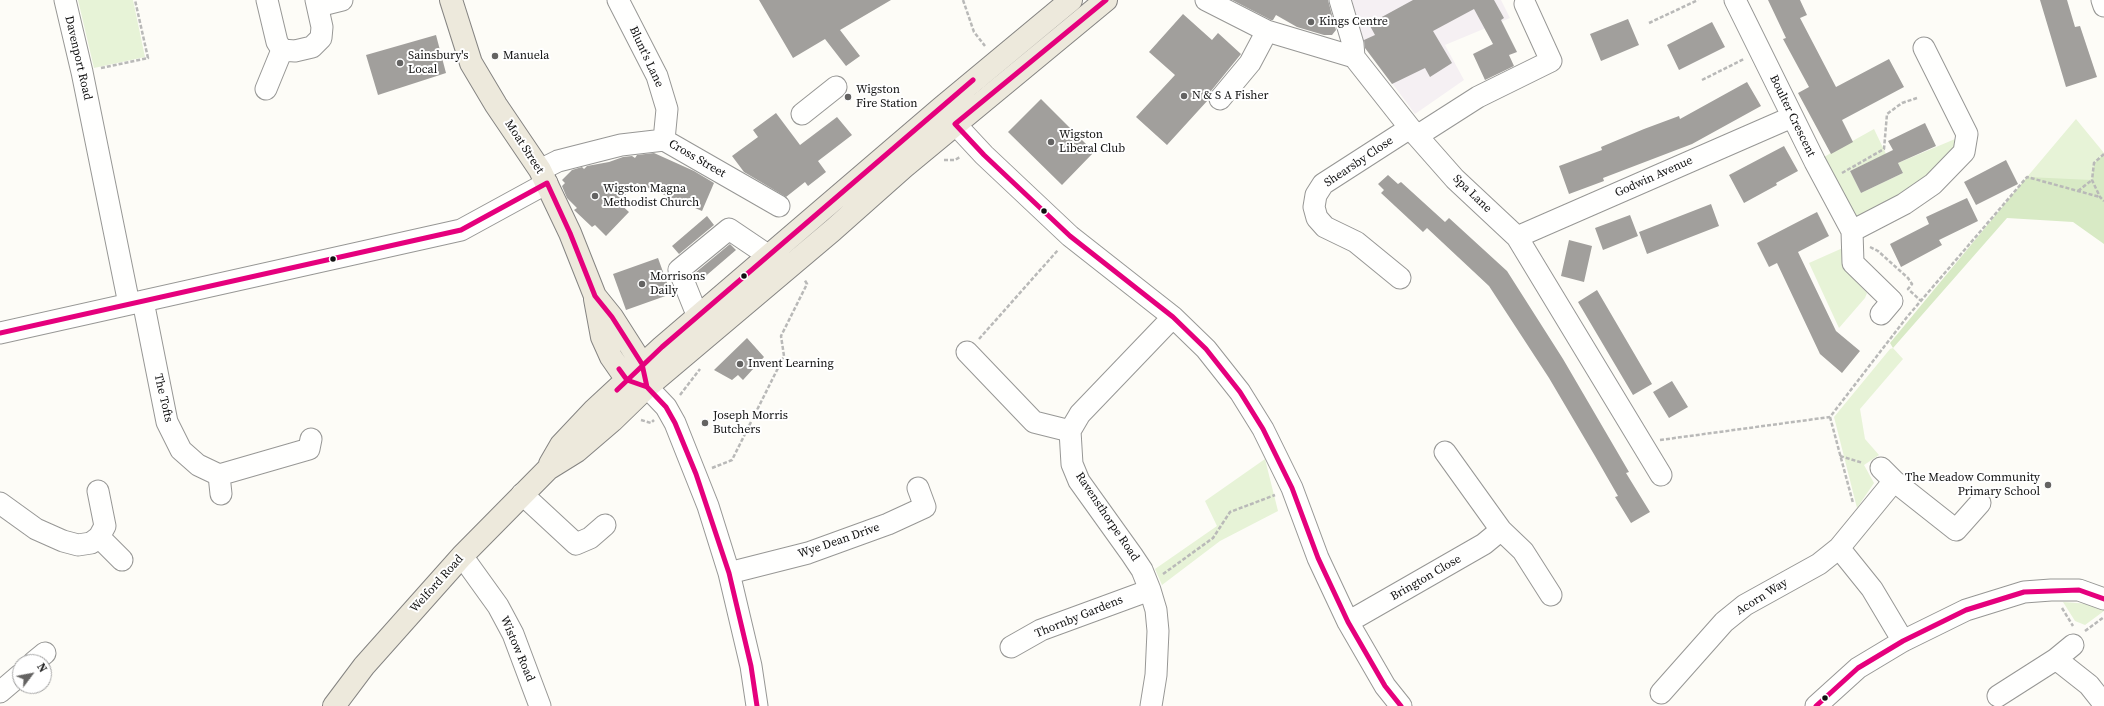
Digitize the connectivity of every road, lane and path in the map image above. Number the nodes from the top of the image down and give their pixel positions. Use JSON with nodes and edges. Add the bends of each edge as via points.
{"nodes":[{"id":1,"x":65,"y":0,"type":"edge"},
{"id":2,"x":135,"y":0,"type":"edge"},
{"id":3,"x":267,"y":0,"type":"edge"},
{"id":4,"x":342,"y":0,"type":"edge"},
{"id":5,"x":451,"y":0,"type":"edge"},
{"id":6,"x":618,"y":0,"type":"edge"},
{"id":7,"x":964,"y":0,"type":"edge"},
{"id":8,"x":1070,"y":0,"type":"edge"},
{"id":9,"x":1106,"y":0,"type":"edge"},
{"id":10,"x":1206,"y":0,"type":"edge"},
{"id":11,"x":1340,"y":0,"type":"edge"},
{"id":12,"x":1698,"y":0,"type":"edge"},
{"id":13,"x":1735,"y":0,"type":"edge"},
{"id":14,"x":2102,"y":0,"type":"edge"},
{"id":15,"x":317,"y":3,"type":"edge"},
{"id":16,"x":1524,"y":4,"type":"dead end"},
{"id":17,"x":2104,"y":6,"type":"edge"},
{"id":18,"x":1649,"y":23,"type":"dead end"},
{"id":19,"x":1267,"y":31,"type":"junction"},
{"id":20,"x":282,"y":50,"type":"junction"},
{"id":21,"x":1761,"y":51,"type":"junction"},
{"id":22,"x":1933,"y":53,"type":"dead end"},
{"id":23,"x":1354,"y":57,"type":"junction"},
{"id":24,"x":998,"y":60,"type":"junction"},
{"id":25,"x":82,"y":72,"type":"junction"},
{"id":26,"x":1702,"y":80,"type":"dead end"},
{"id":27,"x":836,"y":87,"type":"dead end"},
{"id":28,"x":266,"y":89,"type":"dead end"},
{"id":29,"x":1917,"y":98,"type":"dead end"},
{"id":30,"x":1220,"y":99,"type":"dead end"},
{"id":31,"x":941,"y":108,"type":"junction"},
{"id":32,"x":802,"y":114,"type":"dead end"},
{"id":33,"x":1792,"y":117,"type":"junction"},
{"id":34,"x":955,"y":124,"type":"junction"},
{"id":35,"x":1413,"y":132,"type":"junction"},
{"id":36,"x":664,"y":140,"type":"junction"},
{"id":37,"x":2104,"y":154,"type":"edge"},
{"id":38,"x":897,"y":159,"type":"junction"},
{"id":39,"x":543,"y":176,"type":"junction"},
{"id":40,"x":2092,"y":180,"type":"junction"},
{"id":41,"x":1826,"y":182,"type":"junction"},
{"id":42,"x":2077,"y":191,"type":"dead end"},
{"id":43,"x":2104,"y":201,"type":"edge"},
{"id":44,"x":779,"y":206,"type":"dead end"},
{"id":45,"x":1852,"y":235,"type":"junction"},
{"id":46,"x":1070,"y":236,"type":"junction"},
{"id":47,"x":1517,"y":237,"type":"junction"},
{"id":48,"x":769,"y":256,"type":"junction"},
{"id":49,"x":787,"y":268,"type":"junction"},
{"id":50,"x":1400,"y":278,"type":"dead end"},
{"id":51,"x":595,"y":296,"type":"junction"},
{"id":52,"x":1920,"y":300,"type":"dead end"},
{"id":53,"x":136,"y":303,"type":"junction"},
{"id":54,"x":1881,"y":314,"type":"dead end"},
{"id":55,"x":698,"y":317,"type":"junction"},
{"id":56,"x":1173,"y":317,"type":"junction"},
{"id":57,"x":0,"y":333,"type":"edge"},
{"id":58,"x":967,"y":352,"type":"joint"},
{"id":59,"x":642,"y":364,"type":"junction"},
{"id":60,"x":637,"y":383,"type":"junction"},
{"id":61,"x":1830,"y":417,"type":"dead end"},
{"id":62,"x":1070,"y":431,"type":"junction"},
{"id":63,"x":311,"y":438,"type":"dead end"},
{"id":64,"x":1445,"y":452,"type":"dead end"},
{"id":65,"x":1840,"y":456,"type":"junction"},
{"id":66,"x":548,"y":469,"type":"junction"},
{"id":67,"x":696,"y":474,"type":"junction"},
{"id":68,"x":1661,"y":475,"type":"dead end"},
{"id":69,"x":1887,"y":475,"type":"junction"},
{"id":70,"x":918,"y":488,"type":"dead end"},
{"id":71,"x":1292,"y":488,"type":"junction"},
{"id":72,"x":98,"y":491,"type":"dead end"},
{"id":73,"x":522,"y":494,"type":"junction"},
{"id":74,"x":0,"y":503,"type":"edge"},
{"id":75,"x":1980,"y":503,"type":"dead end"},
{"id":76,"x":1858,"y":523,"type":"junction"},
{"id":77,"x":605,"y":525,"type":"dead end"},
{"id":78,"x":1501,"y":530,"type":"junction"},
{"id":79,"x":99,"y":537,"type":"junction"},
{"id":80,"x":1839,"y":548,"type":"junction"},
{"id":81,"x":462,"y":556,"type":"junction"},
{"id":82,"x":122,"y":560,"type":"dead end"},
{"id":83,"x":729,"y":573,"type":"junction"},
{"id":84,"x":1150,"y":590,"type":"junction"},
{"id":85,"x":2051,"y":590,"type":"junction"},
{"id":86,"x":1551,"y":595,"type":"dead end"},
{"id":87,"x":2104,"y":599,"type":"edge"},
{"id":88,"x":2104,"y":617,"type":"edge"},
{"id":89,"x":1348,"y":622,"type":"junction"},
{"id":90,"x":1903,"y":641,"type":"junction"},
{"id":91,"x":2076,"y":641,"type":"junction"},
{"id":92,"x":1011,"y":647,"type":"dead end"},
{"id":93,"x":2056,"y":659,"type":"junction"},
{"id":94,"x":12,"y":682,"type":"edge"},
{"id":95,"x":0,"y":692,"type":"edge"},
{"id":96,"x":1662,"y":693,"type":"dead end"},
{"id":97,"x":1998,"y":696,"type":"dead end"},
{"id":98,"x":1822,"y":704,"type":"edge"},
{"id":99,"x":2104,"y":704,"type":"edge"},
{"id":100,"x":334,"y":706,"type":"edge"},
{"id":101,"x":540,"y":706,"type":"edge"},
{"id":102,"x":757,"y":706,"type":"edge"},
{"id":103,"x":1151,"y":706,"type":"edge"},
{"id":104,"x":1401,"y":706,"type":"edge"}],
"edges":[{"from":1,"to":25,"type":"street","name":"Davenport Road"},
{"from":2,"to":25,"type":"path","via":[[148,58]]},
{"from":3,"to":20,"type":"street","via":[[277,42]]},
{"from":4,"to":15,"type":"street"},
{"from":5,"to":39,"type":"main road","name":"Moat Street","via":[[471,63]]},
{"from":6,"to":36,"type":"street","name":"Blunt's Lane","via":[[657,76],[667,109]]},
{"from":7,"to":24,"type":"path","via":[[974,32]]},
{"from":8,"to":24,"type":"main road"},
{"from":9,"to":34,"type":"main road"},
{"from":10,"to":19,"type":"street"},
{"from":11,"to":23,"type":"street","via":[[1353,44]]},
{"from":12,"to":18,"type":"path"},
{"from":13,"to":21,"type":"street","name":"Boulter Crescent"},
{"from":14,"to":17,"type":"street"},
{"from":15,"to":20,"type":"street","via":[[322,27],[321,38],[312,47],[295,52]]},
{"from":16,"to":35,"type":"street","via":[[1551,61]]},
{"from":19,"to":23,"type":"street"},
{"from":19,"to":30,"type":"street","via":[[1250,63]]},
{"from":20,"to":28,"type":"street"},
{"from":21,"to":26,"type":"path"},
{"from":21,"to":33,"type":"street","name":"Boulter Crescent"},
{"from":22,"to":45,"type":"street","via":[[1967,134],[1964,152],[1933,184]]},
{"from":23,"to":35,"type":"street","name":"Spa Lane"},
{"from":24,"to":31,"type":"main road"},
{"from":25,"to":53,"type":"street","name":"Davenport Road"},
{"from":27,"to":32,"type":"street"},
{"from":29,"to":41,"type":"path","via":[[1902,103],[1887,114],[1884,149]]},
{"from":31,"to":34,"type":"street"},
{"from":31,"to":38,"type":"main road"},
{"from":33,"to":41,"type":"street","name":"Boulter Crescent"},
{"from":33,"to":47,"type":"street","name":"Godwin Avenue"},
{"from":34,"to":38,"type":"main road"},
{"from":34,"to":46,"type":"street"},
{"from":35,"to":47,"type":"street","name":"Spa Lane","via":[[1456,179]]},
{"from":35,"to":50,"type":"street","name":"Shearsby Close","via":[[1323,184],[1316,195],[1314,207],[1317,218],[1325,227],[1356,242]]},
{"from":36,"to":39,"type":"street","name":"Cross Street","via":[[621,144],[558,161]]},
{"from":36,"to":44,"type":"street","name":"Cross Street"},
{"from":37,"to":40,"type":"path","via":[[2094,164]]},
{"from":38,"to":48,"type":"main road"},
{"from":38,"to":49,"type":"main road"},
{"from":39,"to":51,"type":"main road","name":"Moat Street","via":[[570,233]]},
{"from":39,"to":53,"type":"street","name":"Cross Street","via":[[461,230]]},
{"from":40,"to":42,"type":"path"},
{"from":40,"to":43,"type":"path"},
{"from":41,"to":45,"type":"street","name":"Boulter Crescent"},
{"from":45,"to":52,"type":"path","via":[[1878,251],[1911,282],[1908,289]]},
{"from":45,"to":54,"type":"street","name":"Boulter Crescent","via":[[1853,263],[1892,301]]},
{"from":46,"to":56,"type":"street"},
{"from":46,"to":58,"type":"path"},
{"from":47,"to":68,"type":"street","name":"Spa Lane"},
{"from":48,"to":49,"type":"street"},
{"from":48,"to":55,"type":"main road"},
{"from":48,"to":55,"type":"street","via":[[729,229],[679,270]]},
{"from":49,"to":60,"type":"main road","via":[[701,340]]},
{"from":49,"to":67,"type":"path","via":[[807,284],[781,336],[784,356],[732,460]]},
{"from":51,"to":59,"type":"main road","name":"Moat Street","via":[[612,317]]},
{"from":51,"to":60,"type":"main road","name":"Moat Street","via":[[602,337],[611,357]]},
{"from":53,"to":57,"type":"street","name":"Cross Street"},
{"from":53,"to":63,"type":"street","name":"The Tofts","via":[[167,422],[181,450],[220,485],[240,469],[309,450]]},
{"from":55,"to":59,"type":"main road"},
{"from":56,"to":62,"type":"street","via":[[1080,414]]},
{"from":56,"to":71,"type":"street","via":[[1206,349],[1240,392],[1263,428]]},
{"from":58,"to":62,"type":"street","via":[[1034,422]]},
{"from":59,"to":60,"type":"main road"},
{"from":60,"to":66,"type":"main road","name":"Welford Road","via":[[612,421],[577,450]]},
{"from":60,"to":66,"type":"main road","name":"Welford Road","via":[[612,396],[594,410],[561,445]]},
{"from":60,"to":67,"type":"street","via":[[666,407]]},
{"from":61,"to":65,"type":"path"},
{"from":62,"to":84,"type":"street","name":"Ravensthorpe Road","via":[[1072,464],[1079,480],[1142,570]]},
{"from":64,"to":78,"type":"street"},
{"from":65,"to":69,"type":"path"},
{"from":65,"to":76,"type":"path"},
{"from":66,"to":73,"type":"main road","name":"Welford Road"},
{"from":67,"to":83,"type":"street"},
{"from":69,"to":75,"type":"street","via":[[1956,530]]},
{"from":69,"to":76,"type":"street","name":"Acorn Way"},
{"from":70,"to":83,"type":"street","name":"Wye Dean Drive","via":[[925,507],[888,524],[808,553]]},
{"from":71,"to":84,"type":"path","via":[[1230,512],[1213,538],[1160,576]]},
{"from":71,"to":89,"type":"street","via":[[1318,558]]},
{"from":72,"to":79,"type":"street","via":[[105,526]]},
{"from":73,"to":77,"type":"street","via":[[576,544],[590,538]]},
{"from":73,"to":81,"type":"main road","name":"Welford Road"},
{"from":74,"to":79,"type":"street","via":[[36,529],[63,542],[91,543]]},
{"from":76,"to":80,"type":"street","name":"Acorn Way"},
{"from":78,"to":86,"type":"street","via":[[1523,551]]},
{"from":78,"to":89,"type":"street","name":"Brington Close","via":[[1478,548]]},
{"from":79,"to":82,"type":"street"},
{"from":80,"to":90,"type":"street","via":[[1872,589]]},
{"from":80,"to":96,"type":"street","name":"Acorn Way","via":[[1819,564],[1745,605],[1724,622]]},
{"from":81,"to":100,"type":"main road","name":"Welford Road","via":[[364,666]]},
{"from":81,"to":101,"type":"street","name":"Wistow Road","via":[[498,606],[513,634]]},
{"from":83,"to":102,"type":"street","via":[[751,666]]},
{"from":84,"to":92,"type":"street","name":"Thornby Gardens","via":[[1041,630]]},
{"from":84,"to":103,"type":"street","name":"Ravensthorpe Road","via":[[1156,610],[1158,631],[1156,675]]},
{"from":85,"to":87,"type":"street","via":[[2079,590]]},
{"from":85,"to":90,"type":"street","via":[[2024,592],[1966,610]]},
{"from":85,"to":91,"type":"path"},
{"from":88,"to":91,"type":"path","via":[[2085,630]]},
{"from":89,"to":104,"type":"street","via":[[1385,686]]},
{"from":90,"to":98,"type":"street","via":[[1858,668]]},
{"from":91,"to":93,"type":"street"},
{"from":93,"to":97,"type":"street"},
{"from":93,"to":99,"type":"street","via":[[2089,685]]},
{"from":94,"to":95,"type":"street"}]}
